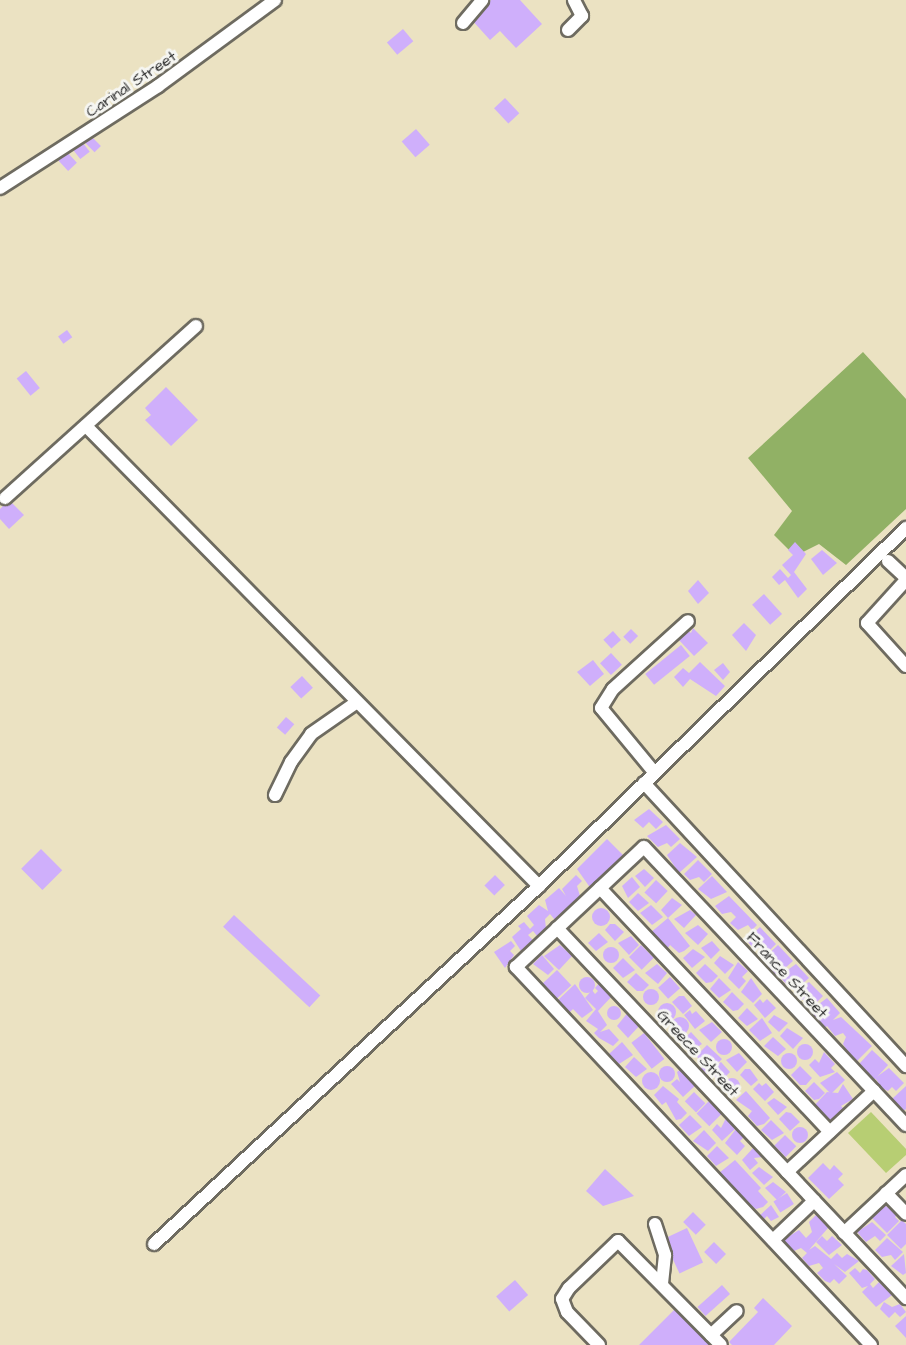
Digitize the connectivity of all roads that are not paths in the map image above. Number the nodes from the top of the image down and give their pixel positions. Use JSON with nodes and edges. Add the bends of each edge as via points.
{"nodes":[{"id":1,"x":275,"y":0,"type":"edge"},
{"id":2,"x":482,"y":0,"type":"edge"},
{"id":3,"x":574,"y":0,"type":"edge"},
{"id":4,"x":463,"y":23,"type":"dead end"},
{"id":5,"x":568,"y":30,"type":"dead end"},
{"id":6,"x":0,"y":188,"type":"edge"},
{"id":7,"x":196,"y":326,"type":"dead end"},
{"id":8,"x":86,"y":426,"type":"junction"},
{"id":9,"x":5,"y":498,"type":"dead end"},
{"id":10,"x":906,"y":528,"type":"edge"},
{"id":11,"x":888,"y":561,"type":"dead end"},
{"id":12,"x":906,"y":579,"type":"edge"},
{"id":13,"x":688,"y":621,"type":"dead end"},
{"id":14,"x":906,"y":666,"type":"edge"},
{"id":15,"x":357,"y":702,"type":"junction"},
{"id":16,"x":654,"y":772,"type":"junction"},
{"id":17,"x":644,"y":783,"type":"junction"},
{"id":18,"x":275,"y":795,"type":"dead end"},
{"id":19,"x":540,"y":886,"type":"junction"},
{"id":20,"x":600,"y":888,"type":"junction"},
{"id":21,"x":557,"y":928,"type":"junction"},
{"id":22,"x":906,"y":1066,"type":"edge"},
{"id":23,"x":873,"y":1091,"type":"junction"},
{"id":24,"x":906,"y":1125,"type":"edge"},
{"id":25,"x":830,"y":1132,"type":"junction"},
{"id":26,"x":787,"y":1172,"type":"junction"},
{"id":27,"x":906,"y":1175,"type":"edge"},
{"id":28,"x":886,"y":1193,"type":"junction"},
{"id":29,"x":814,"y":1201,"type":"junction"},
{"id":30,"x":906,"y":1214,"type":"edge"},
{"id":31,"x":655,"y":1224,"type":"dead end"},
{"id":32,"x":844,"y":1233,"type":"junction"},
{"id":33,"x":773,"y":1240,"type":"junction"},
{"id":34,"x":154,"y":1244,"type":"dead end"},
{"id":35,"x":662,"y":1283,"type":"junction"},
{"id":36,"x":906,"y":1298,"type":"edge"},
{"id":37,"x":736,"y":1311,"type":"dead end"},
{"id":38,"x":711,"y":1335,"type":"junction"},
{"id":39,"x":599,"y":1345,"type":"edge"},
{"id":40,"x":721,"y":1345,"type":"edge"},
{"id":41,"x":872,"y":1345,"type":"edge"}],
"edges":[{"from":1,"to":6,"type":"street","name":"Carinal Street","via":[[158,86]]},
{"from":2,"to":4,"type":"street"},
{"from":3,"to":5,"type":"street","via":[[582,16]]},
{"from":7,"to":8,"type":"street"},
{"from":8,"to":9,"type":"street"},
{"from":8,"to":15,"type":"street"},
{"from":10,"to":16,"type":"street"},
{"from":11,"to":12,"type":"street"},
{"from":12,"to":14,"type":"street","via":[[867,623]]},
{"from":13,"to":16,"type":"street","via":[[613,689],[601,708]]},
{"from":15,"to":18,"type":"street","via":[[311,734]]},
{"from":15,"to":19,"type":"street"},
{"from":16,"to":17,"type":"street"},
{"from":17,"to":19,"type":"street"},
{"from":17,"to":22,"type":"street"},
{"from":19,"to":34,"type":"street"},
{"from":20,"to":21,"type":"street"},
{"from":20,"to":23,"type":"street","name":"France Street","via":[[644,847]]},
{"from":20,"to":25,"type":"street"},
{"from":21,"to":26,"type":"street","name":"Greece Street"},
{"from":21,"to":33,"type":"street","via":[[516,967]]},
{"from":23,"to":24,"type":"street","name":"France Street"},
{"from":23,"to":25,"type":"street"},
{"from":25,"to":26,"type":"street"},
{"from":26,"to":29,"type":"street","name":"Greece Street"},
{"from":27,"to":28,"type":"street"},
{"from":28,"to":30,"type":"street"},
{"from":28,"to":32,"type":"street"},
{"from":29,"to":32,"type":"street","name":"Greece Street"},
{"from":29,"to":33,"type":"street"},
{"from":31,"to":35,"type":"street","via":[[665,1255]]},
{"from":32,"to":36,"type":"street","name":"Greece Street"},
{"from":33,"to":41,"type":"street"},
{"from":35,"to":38,"type":"street"},
{"from":35,"to":39,"type":"street","via":[[618,1241],[568,1288],[562,1299],[567,1312]]},
{"from":37,"to":38,"type":"street"},
{"from":38,"to":40,"type":"street"}]}
